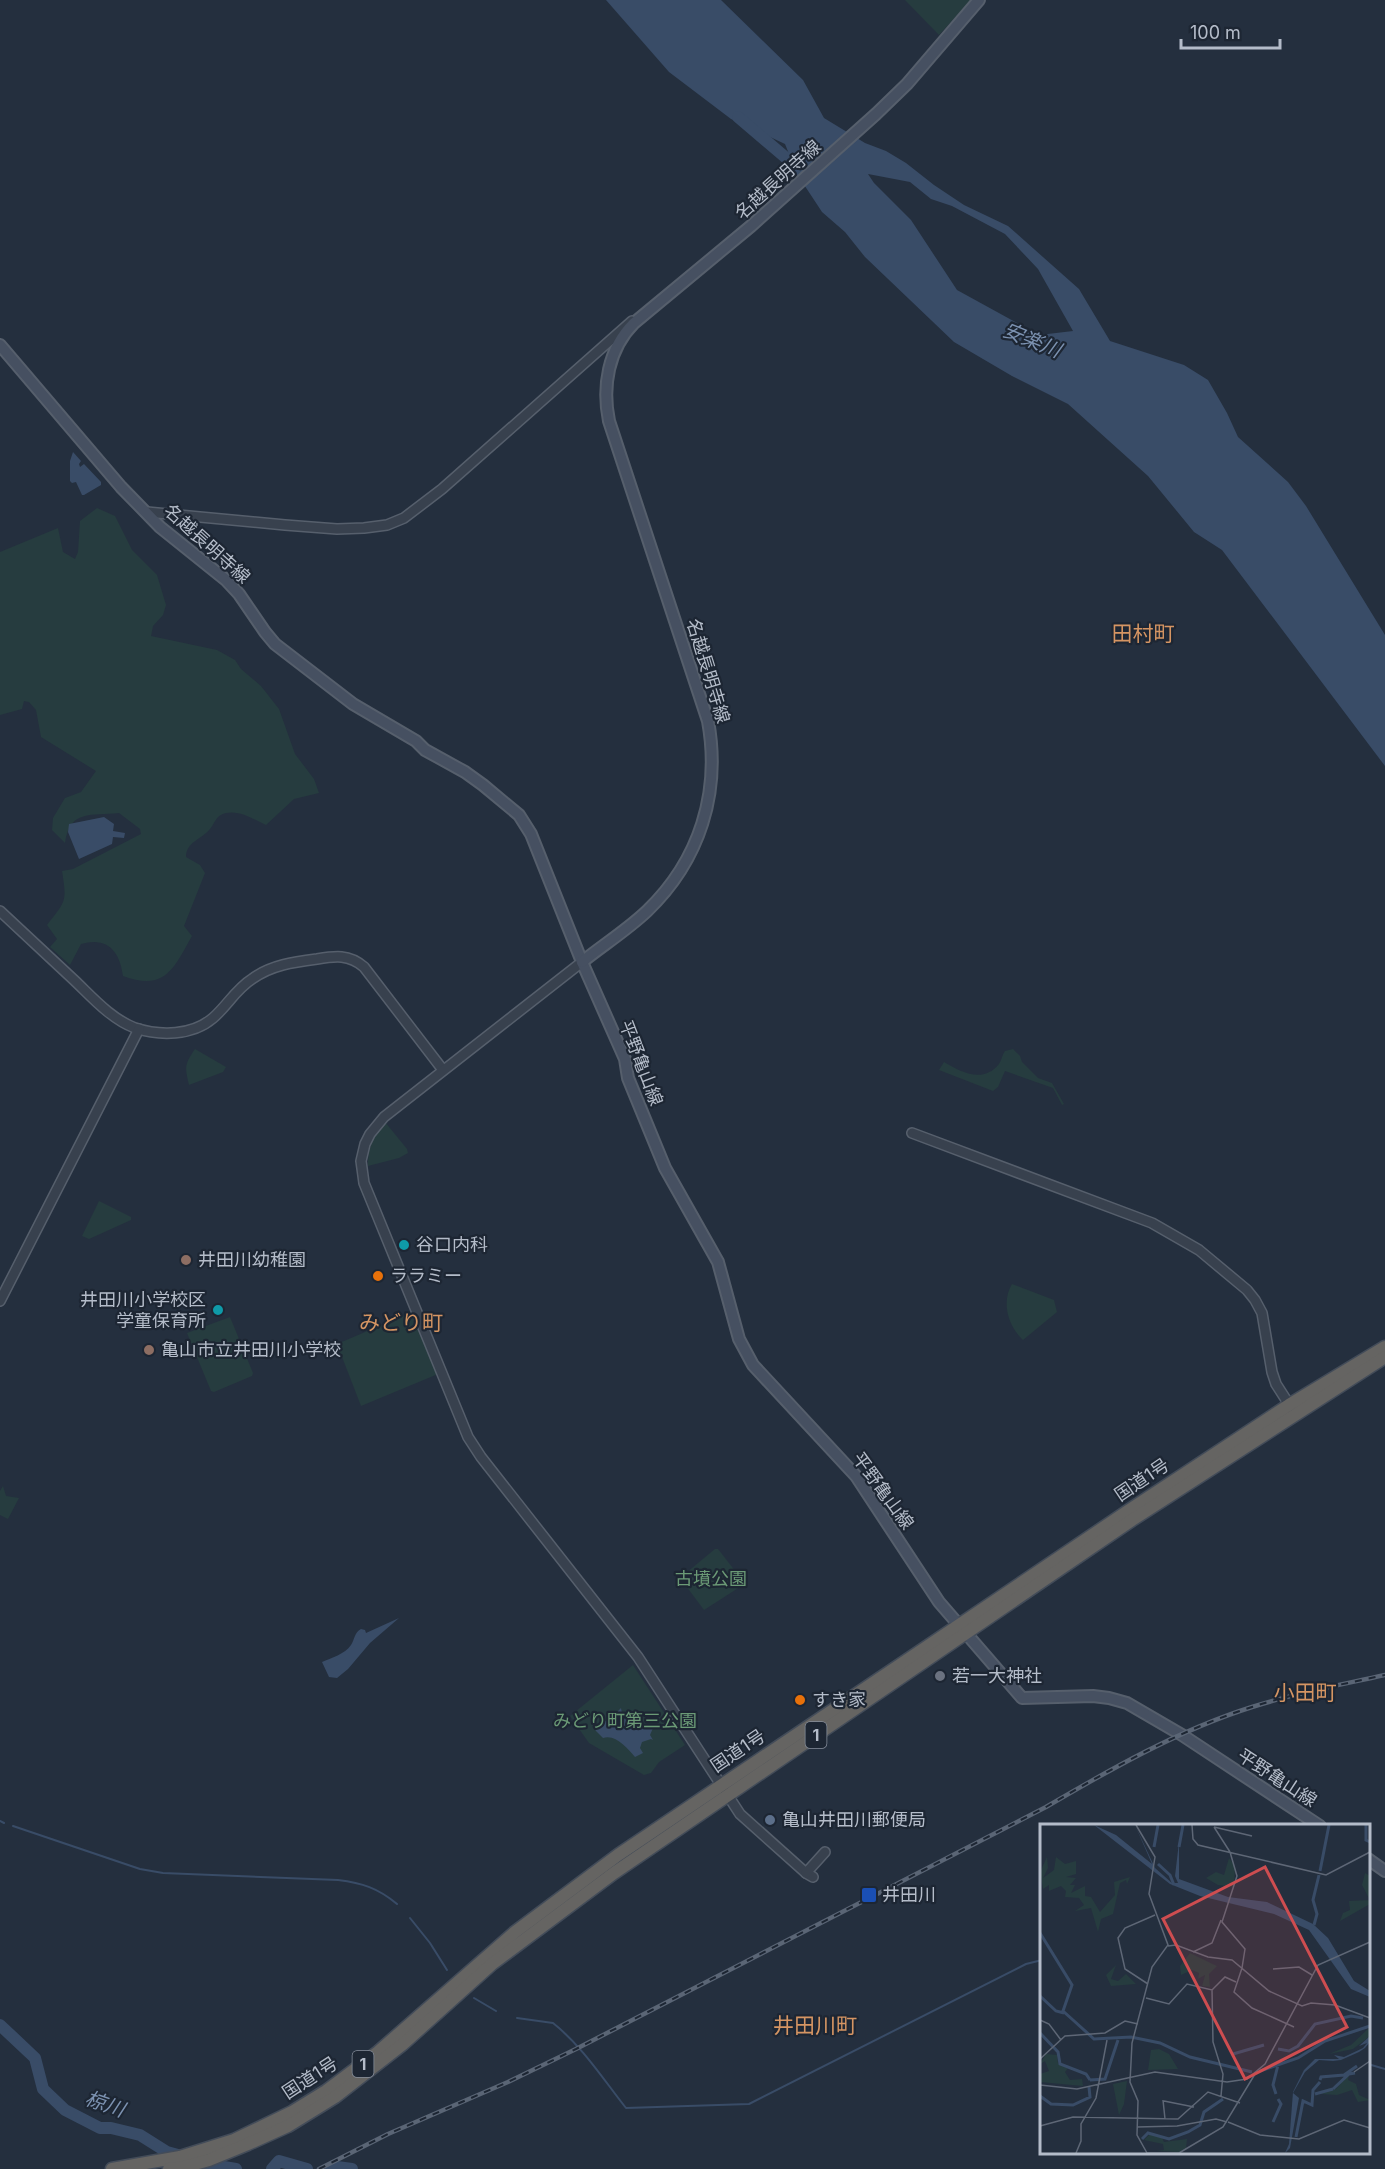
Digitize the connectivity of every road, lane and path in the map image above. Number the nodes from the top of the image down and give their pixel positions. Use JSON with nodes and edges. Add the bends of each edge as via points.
{"nodes":[{"id":1,"x":979,"y":0,"type":"edge"},
{"id":2,"x":659,"y":302,"type":"junction"},
{"id":3,"x":0,"y":345,"type":"edge"},
{"id":4,"x":147,"y":512,"type":"junction"},
{"id":5,"x":0,"y":911,"type":"edge"},
{"id":6,"x":582,"y":962,"type":"junction"},
{"id":7,"x":139,"y":1029,"type":"junction"},
{"id":8,"x":443,"y":1070,"type":"junction"},
{"id":9,"x":912,"y":1132,"type":"dead end"},
{"id":10,"x":0,"y":1301,"type":"edge"},
{"id":11,"x":1385,"y":1347,"type":"edge"},
{"id":12,"x":1385,"y":1358,"type":"edge"},
{"id":13,"x":1292,"y":1409,"type":"junction"},
{"id":14,"x":962,"y":1629,"type":"junction"},
{"id":15,"x":724,"y":1790,"type":"junction"},
{"id":16,"x":1317,"y":1824,"type":"edge"},
{"id":17,"x":825,"y":1852,"type":"dead end"},
{"id":18,"x":1370,"y":1860,"type":"edge"},
{"id":19,"x":1385,"y":1871,"type":"edge"},
{"id":20,"x":166,"y":2165,"type":"edge"},
{"id":21,"x":112,"y":2169,"type":"edge"}],
"edges":[{"from":1,"to":2,"type":"main road","name":"名越長明寺線","via":[[876,114]]},
{"from":2,"to":4,"type":"street","via":[[597,349],[442,489],[398,521],[377,527],[337,529]]},
{"from":2,"to":6,"type":"main road","name":"名越長明寺線","via":[[628,329],[616,347],[606,401],[612,431],[708,721],[712,748],[710,796],[704,823],[672,883],[646,912]]},
{"from":3,"to":4,"type":"main road","name":"名越長明寺線"},
{"from":4,"to":6,"type":"main road","name":"名越長明寺線","via":[[226,580],[275,644],[353,704],[465,772],[519,815],[531,834]]},
{"from":5,"to":7,"type":"street","via":[[106,1010]]},
{"from":6,"to":8,"type":"street"},
{"from":6,"to":14,"type":"main road","name":"平野亀山線","via":[[625,1059],[628,1078],[665,1168],[718,1262],[746,1353],[856,1476],[939,1602]]},
{"from":7,"to":8,"type":"street","via":[[167,1033],[192,1029],[213,1018],[243,986],[267,970],[348,957],[364,967]]},
{"from":7,"to":10,"type":"street"},
{"from":8,"to":15,"type":"street","via":[[384,1117],[370,1134],[361,1161],[364,1183],[468,1437],[638,1658]]},
{"from":9,"to":13,"type":"street","via":[[1152,1223],[1198,1250],[1247,1290],[1263,1313],[1272,1372]]},
{"from":11,"to":13,"type":"highway","name":"国道1号","number":"1"},
{"from":12,"to":13,"type":"highway","name":"国道1号","number":"1"},
{"from":13,"to":14,"type":"highway","name":"国道1号","number":"1","via":[[1132,1520]]},
{"from":14,"to":15,"type":"highway","name":"国道1号","number":"1"},
{"from":14,"to":16,"type":"main road","name":"平野亀山線","via":[[1022,1698],[1093,1696],[1127,1703]]},
{"from":15,"to":17,"type":"street","via":[[740,1814],[809,1875]]},
{"from":15,"to":20,"type":"highway","name":"国道1号","number":"1","via":[[618,1855],[515,1932],[356,2070],[309,2102],[250,2133]]},
{"from":15,"to":20,"type":"highway","name":"国道1号","number":"1","via":[[492,1964],[403,2044],[336,2097],[265,2137],[209,2160],[184,2167]]},
{"from":18,"to":19,"type":"main road"},
{"from":20,"to":21,"type":"highway","name":"国道1号","number":"1"}]}
